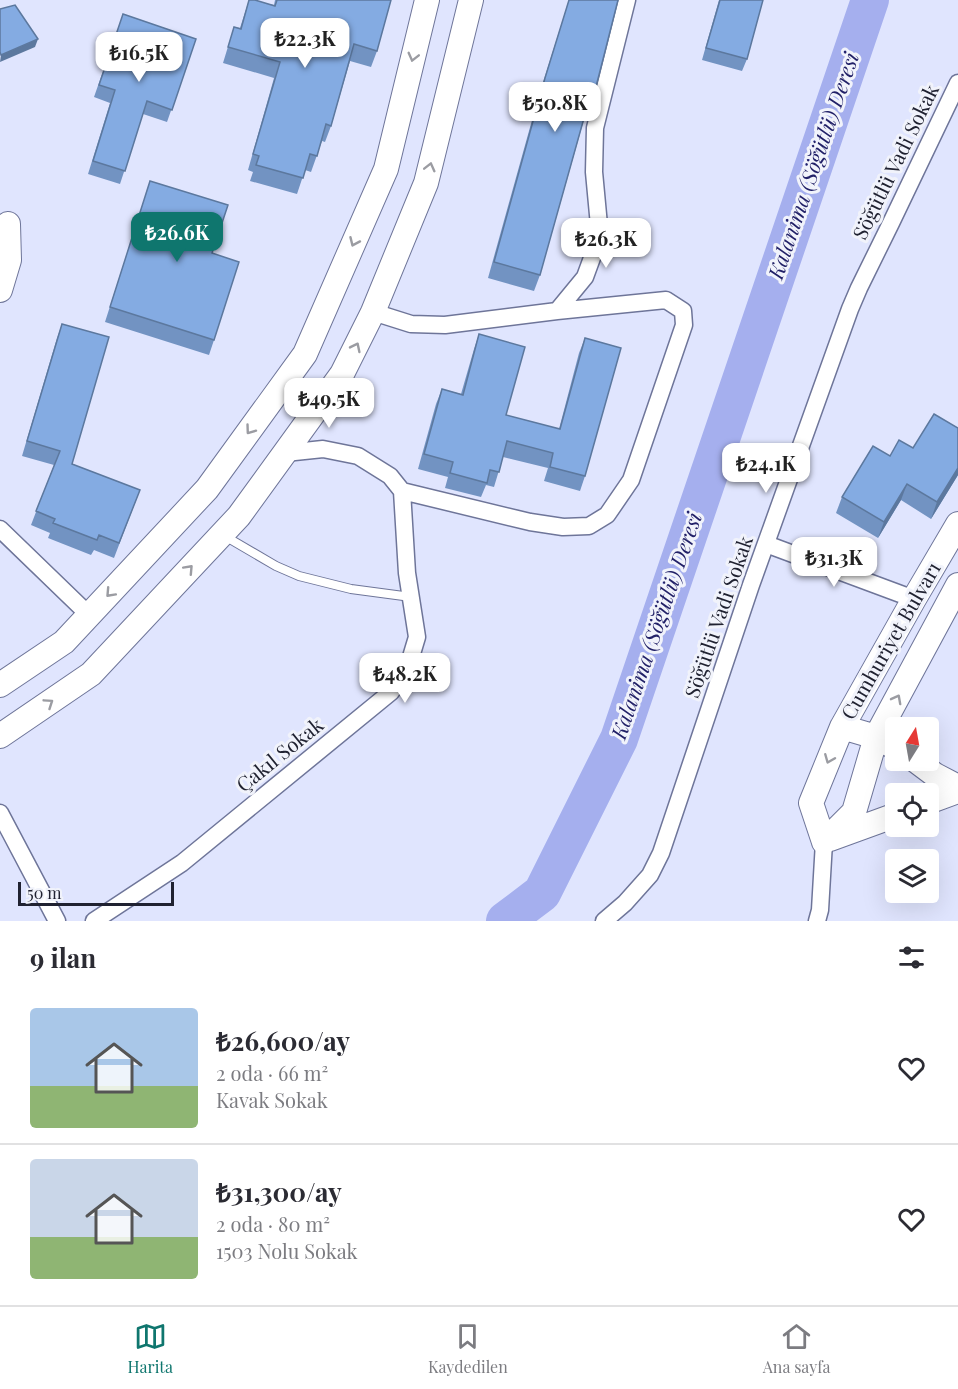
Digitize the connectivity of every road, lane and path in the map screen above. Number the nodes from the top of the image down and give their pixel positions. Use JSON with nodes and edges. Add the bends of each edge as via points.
{"nodes":[{"id":1,"x":427,"y":0,"type":"edge"},
{"id":2,"x":471,"y":0,"type":"edge"},
{"id":3,"x":627,"y":0,"type":"edge"},
{"id":4,"x":958,"y":85,"type":"edge"},
{"id":5,"x":8,"y":224,"type":"dead end"},
{"id":6,"x":0,"y":290,"type":"edge"},
{"id":7,"x":557,"y":311,"type":"junction"},
{"id":8,"x":373,"y":312,"type":"junction"},
{"id":9,"x":285,"y":453,"type":"junction"},
{"id":10,"x":402,"y":491,"type":"junction"},
{"id":11,"x":958,"y":524,"type":"edge"},
{"id":12,"x":222,"y":535,"type":"junction"},
{"id":13,"x":4,"y":539,"type":"edge"},
{"id":14,"x":766,"y":544,"type":"junction"},
{"id":15,"x":958,"y":585,"type":"edge"},
{"id":16,"x":411,"y":597,"type":"junction"},
{"id":17,"x":914,"y":599,"type":"junction"},
{"id":18,"x":89,"y":615,"type":"junction"},
{"id":19,"x":0,"y":685,"type":"edge"},
{"id":20,"x":898,"y":717,"type":"edge"},
{"id":21,"x":842,"y":728,"type":"junction"},
{"id":22,"x":0,"y":735,"type":"edge"},
{"id":23,"x":885,"y":743,"type":"edge"},
{"id":24,"x":885,"y":745,"type":"edge"},
{"id":25,"x":930,"y":771,"type":"edge"},
{"id":26,"x":958,"y":789,"type":"edge"},
{"id":27,"x":939,"y":797,"type":"edge"},
{"id":28,"x":0,"y":813,"type":"edge"},
{"id":29,"x":885,"y":819,"type":"edge"},
{"id":30,"x":824,"y":842,"type":"junction"},
{"id":31,"x":57,"y":921,"type":"edge"},
{"id":32,"x":94,"y":921,"type":"edge"},
{"id":33,"x":604,"y":921,"type":"edge"},
{"id":34,"x":817,"y":921,"type":"edge"}],
"edges":[{"from":1,"to":18,"type":"main road","one_way":true,"via":[[386,169],[305,354],[207,489]]},
{"from":8,"to":2,"type":"main road","one_way":true,"via":[[426,183]]},
{"from":3,"to":7,"type":"street","via":[[595,128],[594,172],[600,236],[585,277]]},
{"from":4,"to":14,"type":"street","name":"Söğütlü Vadi Sokak","via":[[859,288]]},
{"from":5,"to":6,"type":"main road","via":[[9,260]]},
{"from":7,"to":8,"type":"street","via":[[446,325],[411,324]]},
{"from":7,"to":10,"type":"street","via":[[666,300],[682,311],[684,325],[631,480],[607,515],[589,526],[563,527]]},
{"from":9,"to":8,"type":"main road","one_way":true,"via":[[342,375]]},
{"from":9,"to":10,"type":"street","via":[[323,449],[358,456],[390,476]]},
{"from":9,"to":12,"type":"main road"},
{"from":10,"to":16,"type":"street","name":"Çakıl Sokak"},
{"from":11,"to":17,"type":"main road","name":"Cumhuriyet Bulvarı"},
{"from":12,"to":16,"type":"lane","via":[[299,576],[351,589]]},
{"from":22,"to":12,"type":"main road","one_way":true,"via":[[91,674]]},
{"from":13,"to":18,"type":"street"},
{"from":14,"to":17,"type":"street"},
{"from":14,"to":33,"type":"street","name":"Söğütlü Vadi Sokak","via":[[662,853],[650,875]]},
{"from":20,"to":15,"type":"main road","name":"Cumhuriyet Bulvarı","one_way":true},
{"from":16,"to":32,"type":"street","name":"Çakıl Sokak","via":[[417,637],[408,667],[391,692],[182,863]]},
{"from":17,"to":21,"type":"main road","name":"Cumhuriyet Bulvarı"},
{"from":18,"to":19,"type":"main road","via":[[63,642]]},
{"from":21,"to":23,"type":"main road","name":"Cumhuriyet Bulvarı"},
{"from":21,"to":30,"type":"main road","name":"Cumhuriyet Bulvarı","one_way":true,"via":[[811,803]]},
{"from":24,"to":30,"type":"main road","name":"Cumhuriyet Bulvarı","via":[[854,812]]},
{"from":25,"to":26,"type":"main road"},
{"from":26,"to":27,"type":"main road"},
{"from":28,"to":31,"type":"street"},
{"from":29,"to":30,"type":"main road"},
{"from":30,"to":34,"type":"street"}]}
